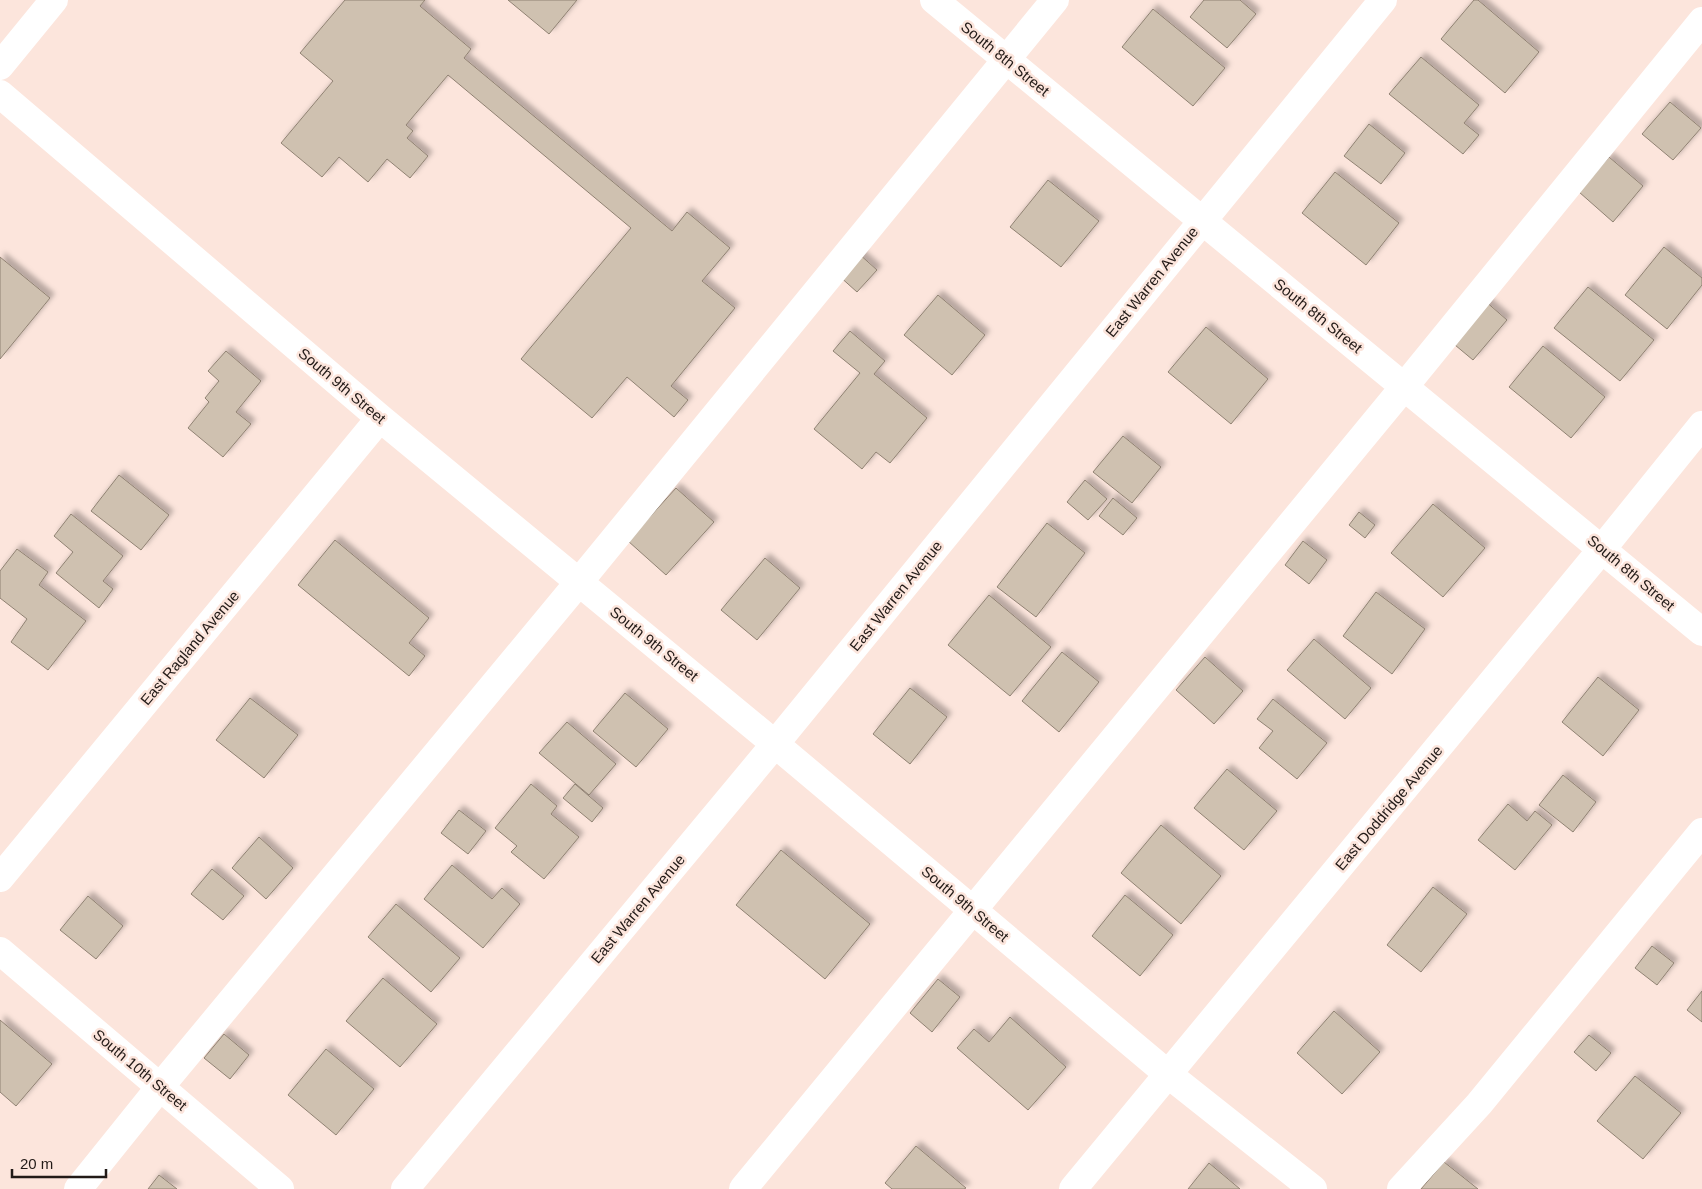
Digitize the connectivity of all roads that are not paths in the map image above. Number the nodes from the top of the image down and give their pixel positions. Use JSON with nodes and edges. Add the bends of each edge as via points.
{"nodes":[{"id":1,"x":54,"y":0,"type":"edge"},
{"id":2,"x":934,"y":0,"type":"edge"},
{"id":3,"x":1055,"y":0,"type":"edge"},
{"id":4,"x":1383,"y":0,"type":"edge"},
{"id":5,"x":1702,"y":21,"type":"edge"},
{"id":6,"x":1006,"y":59,"type":"junction"},
{"id":7,"x":0,"y":66,"type":"edge"},
{"id":8,"x":0,"y":94,"type":"edge"},
{"id":9,"x":1202,"y":220,"type":"junction"},
{"id":10,"x":1404,"y":387,"type":"junction"},
{"id":11,"x":380,"y":418,"type":"junction"},
{"id":12,"x":1702,"y":425,"type":"edge"},
{"id":13,"x":1602,"y":549,"type":"junction"},
{"id":14,"x":578,"y":582,"type":"junction"},
{"id":15,"x":1702,"y":632,"type":"edge"},
{"id":16,"x":775,"y":744,"type":"junction"},
{"id":17,"x":1702,"y":832,"type":"edge"},
{"id":18,"x":0,"y":878,"type":"edge"},
{"id":19,"x":973,"y":911,"type":"junction"},
{"id":20,"x":0,"y":951,"type":"edge"},
{"id":21,"x":1169,"y":1074,"type":"junction"},
{"id":22,"x":160,"y":1087,"type":"junction"},
{"id":23,"x":78,"y":1189,"type":"edge"},
{"id":24,"x":280,"y":1189,"type":"edge"},
{"id":25,"x":405,"y":1189,"type":"edge"},
{"id":26,"x":743,"y":1189,"type":"edge"},
{"id":27,"x":1073,"y":1189,"type":"edge"},
{"id":28,"x":1313,"y":1189,"type":"edge"},
{"id":29,"x":1401,"y":1189,"type":"edge"}],
"edges":[{"from":1,"to":7,"type":"street"},
{"from":2,"to":6,"type":"street","name":"South 8th Street"},
{"from":3,"to":6,"type":"street"},
{"from":4,"to":9,"type":"street","name":"East Warren Avenue"},
{"from":5,"to":10,"type":"street"},
{"from":6,"to":9,"type":"street","name":"South 8th Street"},
{"from":6,"to":14,"type":"street"},
{"from":8,"to":11,"type":"street","name":"South 9th Street"},
{"from":9,"to":10,"type":"street","name":"South 8th Street"},
{"from":9,"to":16,"type":"street","name":"East Warren Avenue"},
{"from":10,"to":13,"type":"street","name":"South 8th Street"},
{"from":10,"to":19,"type":"street"},
{"from":11,"to":14,"type":"street","name":"South 9th Street"},
{"from":11,"to":18,"type":"street","name":"East Ragland Avenue"},
{"from":12,"to":13,"type":"street","name":"East Doddridge Avenue"},
{"from":13,"to":15,"type":"street","name":"South 8th Street"},
{"from":13,"to":21,"type":"street","name":"East Doddridge Avenue"},
{"from":14,"to":16,"type":"street","name":"South 9th Street"},
{"from":14,"to":22,"type":"street"},
{"from":16,"to":19,"type":"street","name":"South 9th Street"},
{"from":16,"to":25,"type":"street","name":"East Warren Avenue"},
{"from":17,"to":29,"type":"street","via":[[1479,1104]]},
{"from":19,"to":21,"type":"street","name":"South 9th Street"},
{"from":19,"to":26,"type":"street"},
{"from":20,"to":22,"type":"street","name":"South 10th Street"},
{"from":21,"to":27,"type":"street","name":"East Doddridge Avenue"},
{"from":21,"to":28,"type":"street","name":"South 9th Street"},
{"from":22,"to":23,"type":"street"},
{"from":22,"to":24,"type":"street","name":"South 10th Street"}]}
